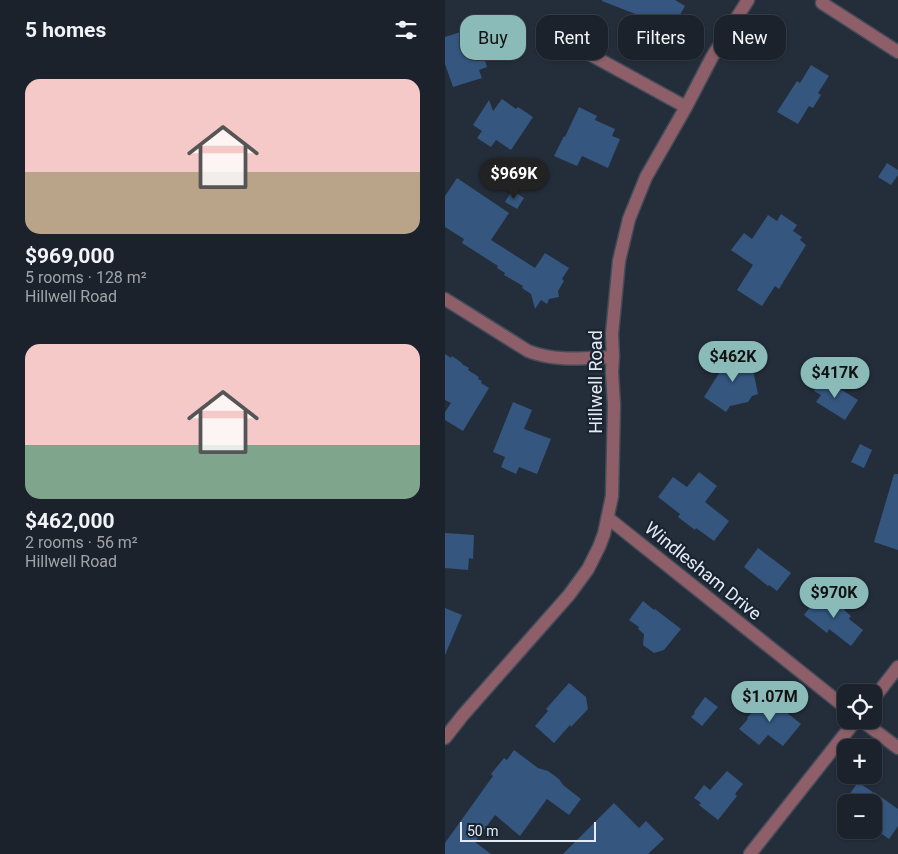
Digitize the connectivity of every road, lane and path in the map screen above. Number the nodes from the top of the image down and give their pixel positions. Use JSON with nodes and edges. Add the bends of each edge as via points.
{"nodes":[{"id":1,"x":748,"y":0,"type":"edge"},
{"id":2,"x":822,"y":3,"type":"dead end"},
{"id":3,"x":898,"y":52,"type":"edge"},
{"id":4,"x":599,"y":60,"type":"edge"},
{"id":5,"x":686,"y":107,"type":"junction"},
{"id":6,"x":445,"y":300,"type":"edge"},
{"id":7,"x":613,"y":357,"type":"junction"},
{"id":8,"x":608,"y":518,"type":"junction"},
{"id":9,"x":898,"y":667,"type":"edge"},
{"id":10,"x":882,"y":688,"type":"edge"},
{"id":11,"x":837,"y":701,"type":"edge"},
{"id":12,"x":849,"y":729,"type":"edge"},
{"id":13,"x":873,"y":729,"type":"edge"},
{"id":14,"x":445,"y":738,"type":"edge"},
{"id":15,"x":898,"y":748,"type":"edge"},
{"id":16,"x":751,"y":854,"type":"edge"}],
"edges":[{"from":1,"to":5,"type":"street","name":"Hillwell Road","via":[[712,57]]},
{"from":2,"to":3,"type":"street"},
{"from":4,"to":5,"type":"street"},
{"from":5,"to":7,"type":"street","name":"Hillwell Road","via":[[647,176],[629,219],[619,261]]},
{"from":6,"to":7,"type":"street","via":[[539,355],[561,359]]},
{"from":7,"to":8,"type":"street","name":"Hillwell Road","via":[[612,496]]},
{"from":8,"to":11,"type":"street","name":"Windlesham Drive"},
{"from":8,"to":14,"type":"street","name":"Hillwell Road","via":[[588,569],[569,595]]},
{"from":9,"to":10,"type":"street"},
{"from":12,"to":16,"type":"street"},
{"from":13,"to":15,"type":"street"}]}
